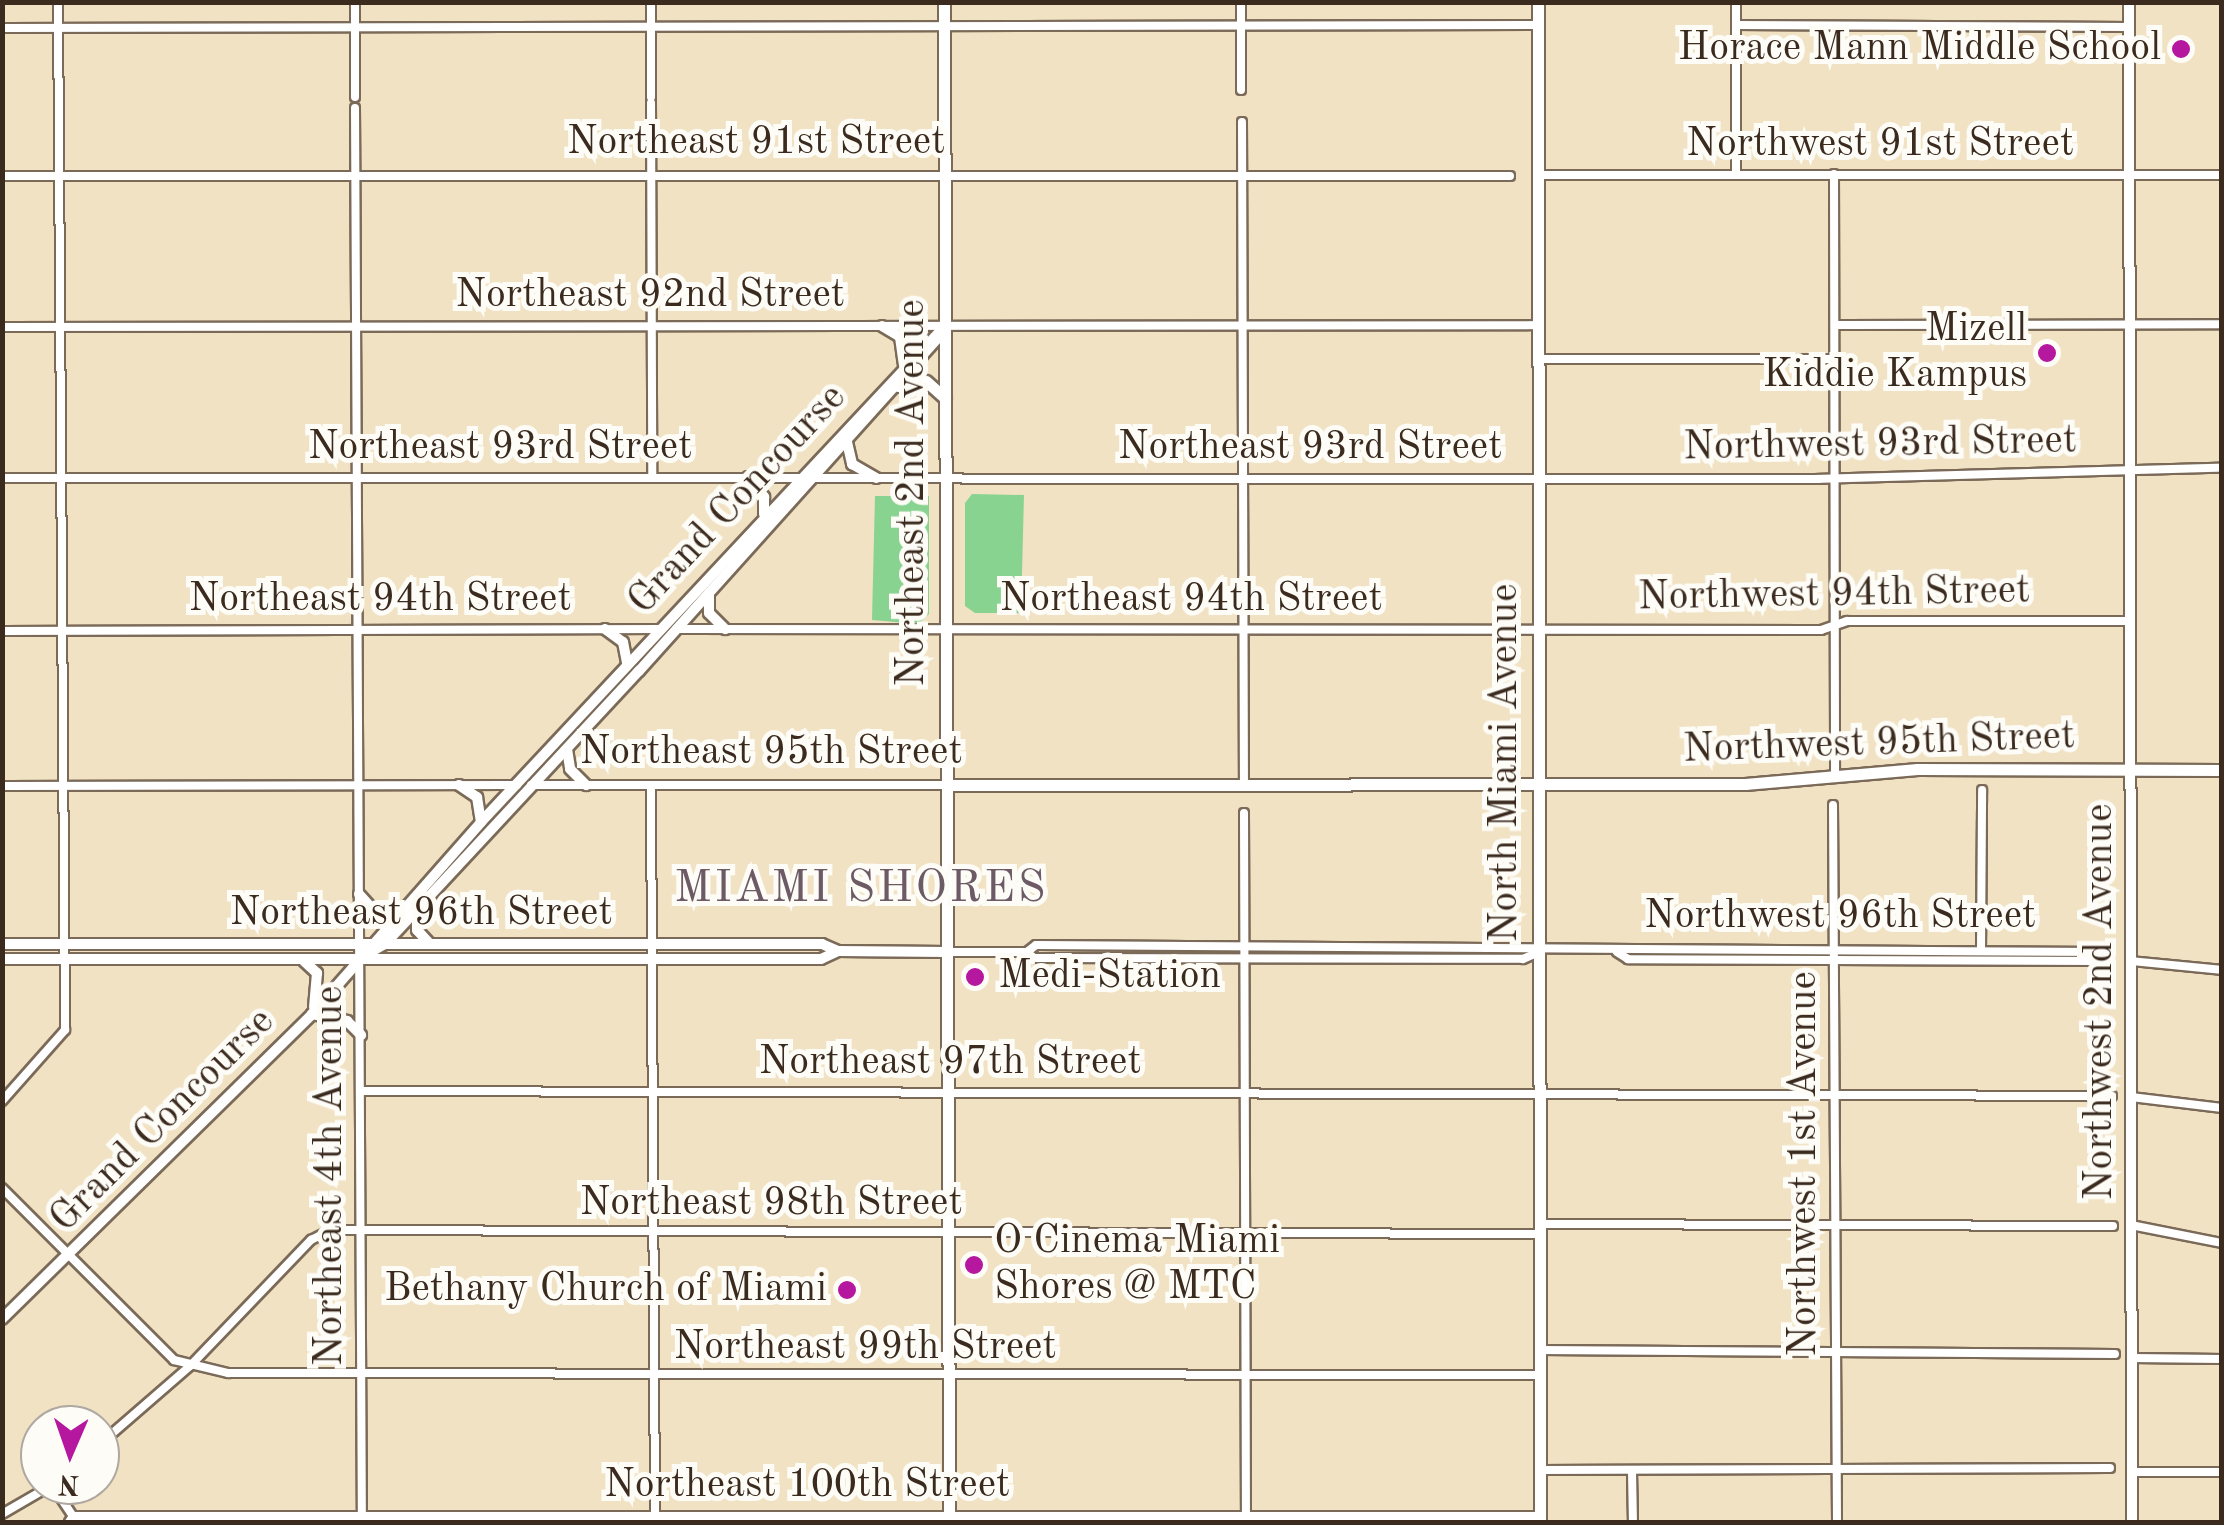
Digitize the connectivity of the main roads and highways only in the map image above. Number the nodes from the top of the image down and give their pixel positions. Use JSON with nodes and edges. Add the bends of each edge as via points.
{"nodes":[{"id":1,"x":944,"y":2,"type":"edge"},
{"id":2,"x":1538,"y":2,"type":"edge"},
{"id":3,"x":898,"y":386,"type":"road end"},
{"id":4,"x":945,"y":398,"type":"junction"},
{"id":5,"x":2222,"y":770,"type":"edge"},
{"id":6,"x":947,"y":785,"type":"junction"},
{"id":7,"x":1539,"y":785,"type":"junction"},
{"id":8,"x":1540,"y":1519,"type":"edge"},
{"id":9,"x":949,"y":1520,"type":"edge"}],
"edges":[{"from":1,"to":4,"type":"main road","name":"Northeast 2nd Avenue"},
{"from":2,"to":7,"type":"main road","name":"North Miami Avenue"},
{"from":3,"to":4,"type":"main road","via":[[921,380]]},
{"from":4,"to":6,"type":"main road","name":"Northeast 2nd Avenue"},
{"from":5,"to":7,"type":"main road","name":"Northwest 95th Street","via":[[1918,769],[1762,784]]},
{"from":6,"to":7,"type":"main road","name":"Northeast 95th Street"},
{"from":6,"to":9,"type":"main road","name":"Northeast 2nd Avenue"},
{"from":7,"to":8,"type":"main road","name":"North Miami Avenue"}]}
